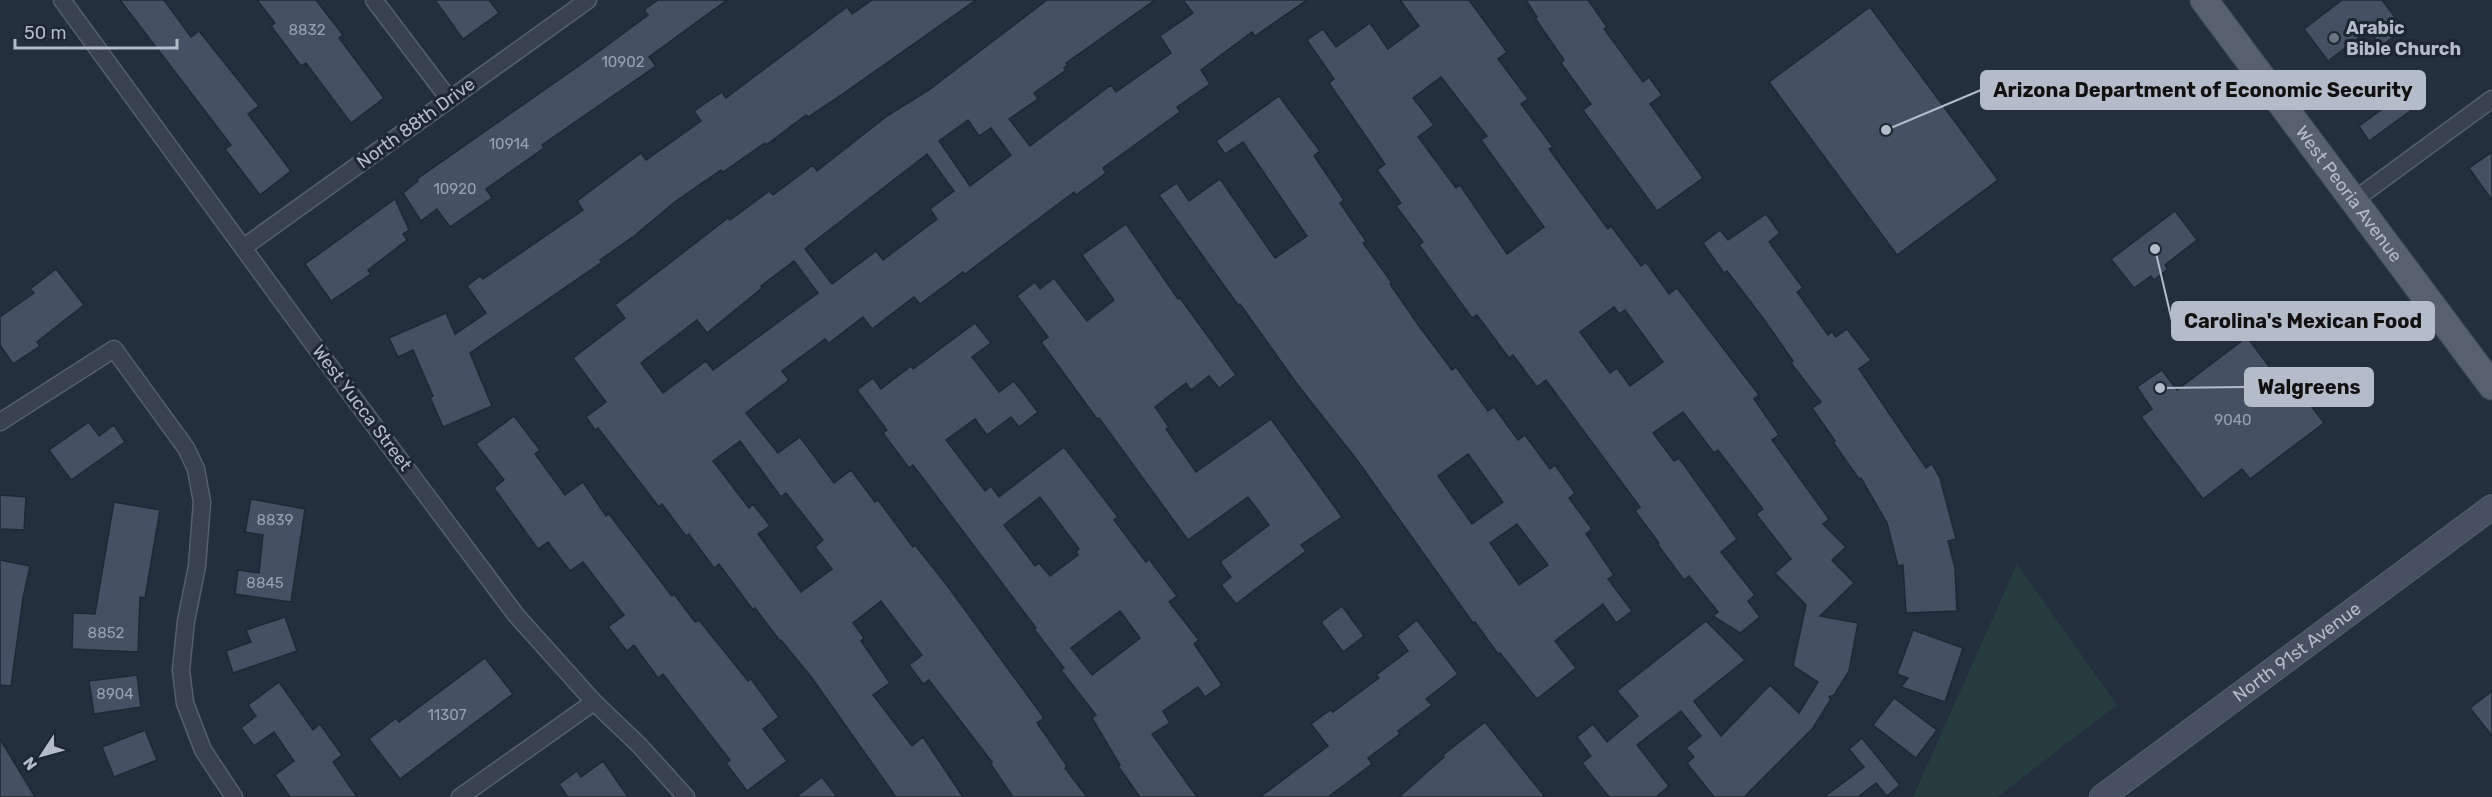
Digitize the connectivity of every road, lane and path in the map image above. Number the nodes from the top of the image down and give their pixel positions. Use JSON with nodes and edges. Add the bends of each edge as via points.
{"nodes":[{"id":1,"x":62,"y":0,"type":"edge"},
{"id":2,"x":374,"y":0,"type":"edge"},
{"id":3,"x":588,"y":0,"type":"edge"},
{"id":4,"x":2204,"y":0,"type":"edge"},
{"id":5,"x":448,"y":99,"type":"junction"},
{"id":6,"x":2492,"y":99,"type":"edge"},
{"id":7,"x":2353,"y":201,"type":"junction"},
{"id":8,"x":244,"y":247,"type":"junction"},
{"id":9,"x":2492,"y":386,"type":"edge"},
{"id":10,"x":0,"y":422,"type":"edge"},
{"id":11,"x":2492,"y":507,"type":"edge"},
{"id":12,"x":594,"y":702,"type":"junction"},
{"id":13,"x":234,"y":797,"type":"edge"},
{"id":14,"x":460,"y":797,"type":"edge"},
{"id":15,"x":686,"y":797,"type":"edge"},
{"id":16,"x":2102,"y":797,"type":"edge"}],
"edges":[{"from":1,"to":8,"type":"street","name":"West Yucca Street"},
{"from":2,"to":5,"type":"street"},
{"from":3,"to":5,"type":"street","name":"North 88th Drive"},
{"from":4,"to":7,"type":"main road","name":"West Peoria Avenue"},
{"from":5,"to":8,"type":"street","name":"North 88th Drive"},
{"from":6,"to":7,"type":"street"},
{"from":7,"to":9,"type":"main road","name":"West Peoria Avenue"},
{"from":8,"to":12,"type":"street","name":"West Yucca Street","via":[[516,615]]},
{"from":10,"to":13,"type":"street","via":[[114,349],[186,448],[196,469],[202,502],[181,670],[185,703],[203,750]]},
{"from":11,"to":16,"type":"main road","name":"North 91st Avenue"},
{"from":12,"to":14,"type":"street"},
{"from":12,"to":15,"type":"street","name":"West Yucca Street"}]}
